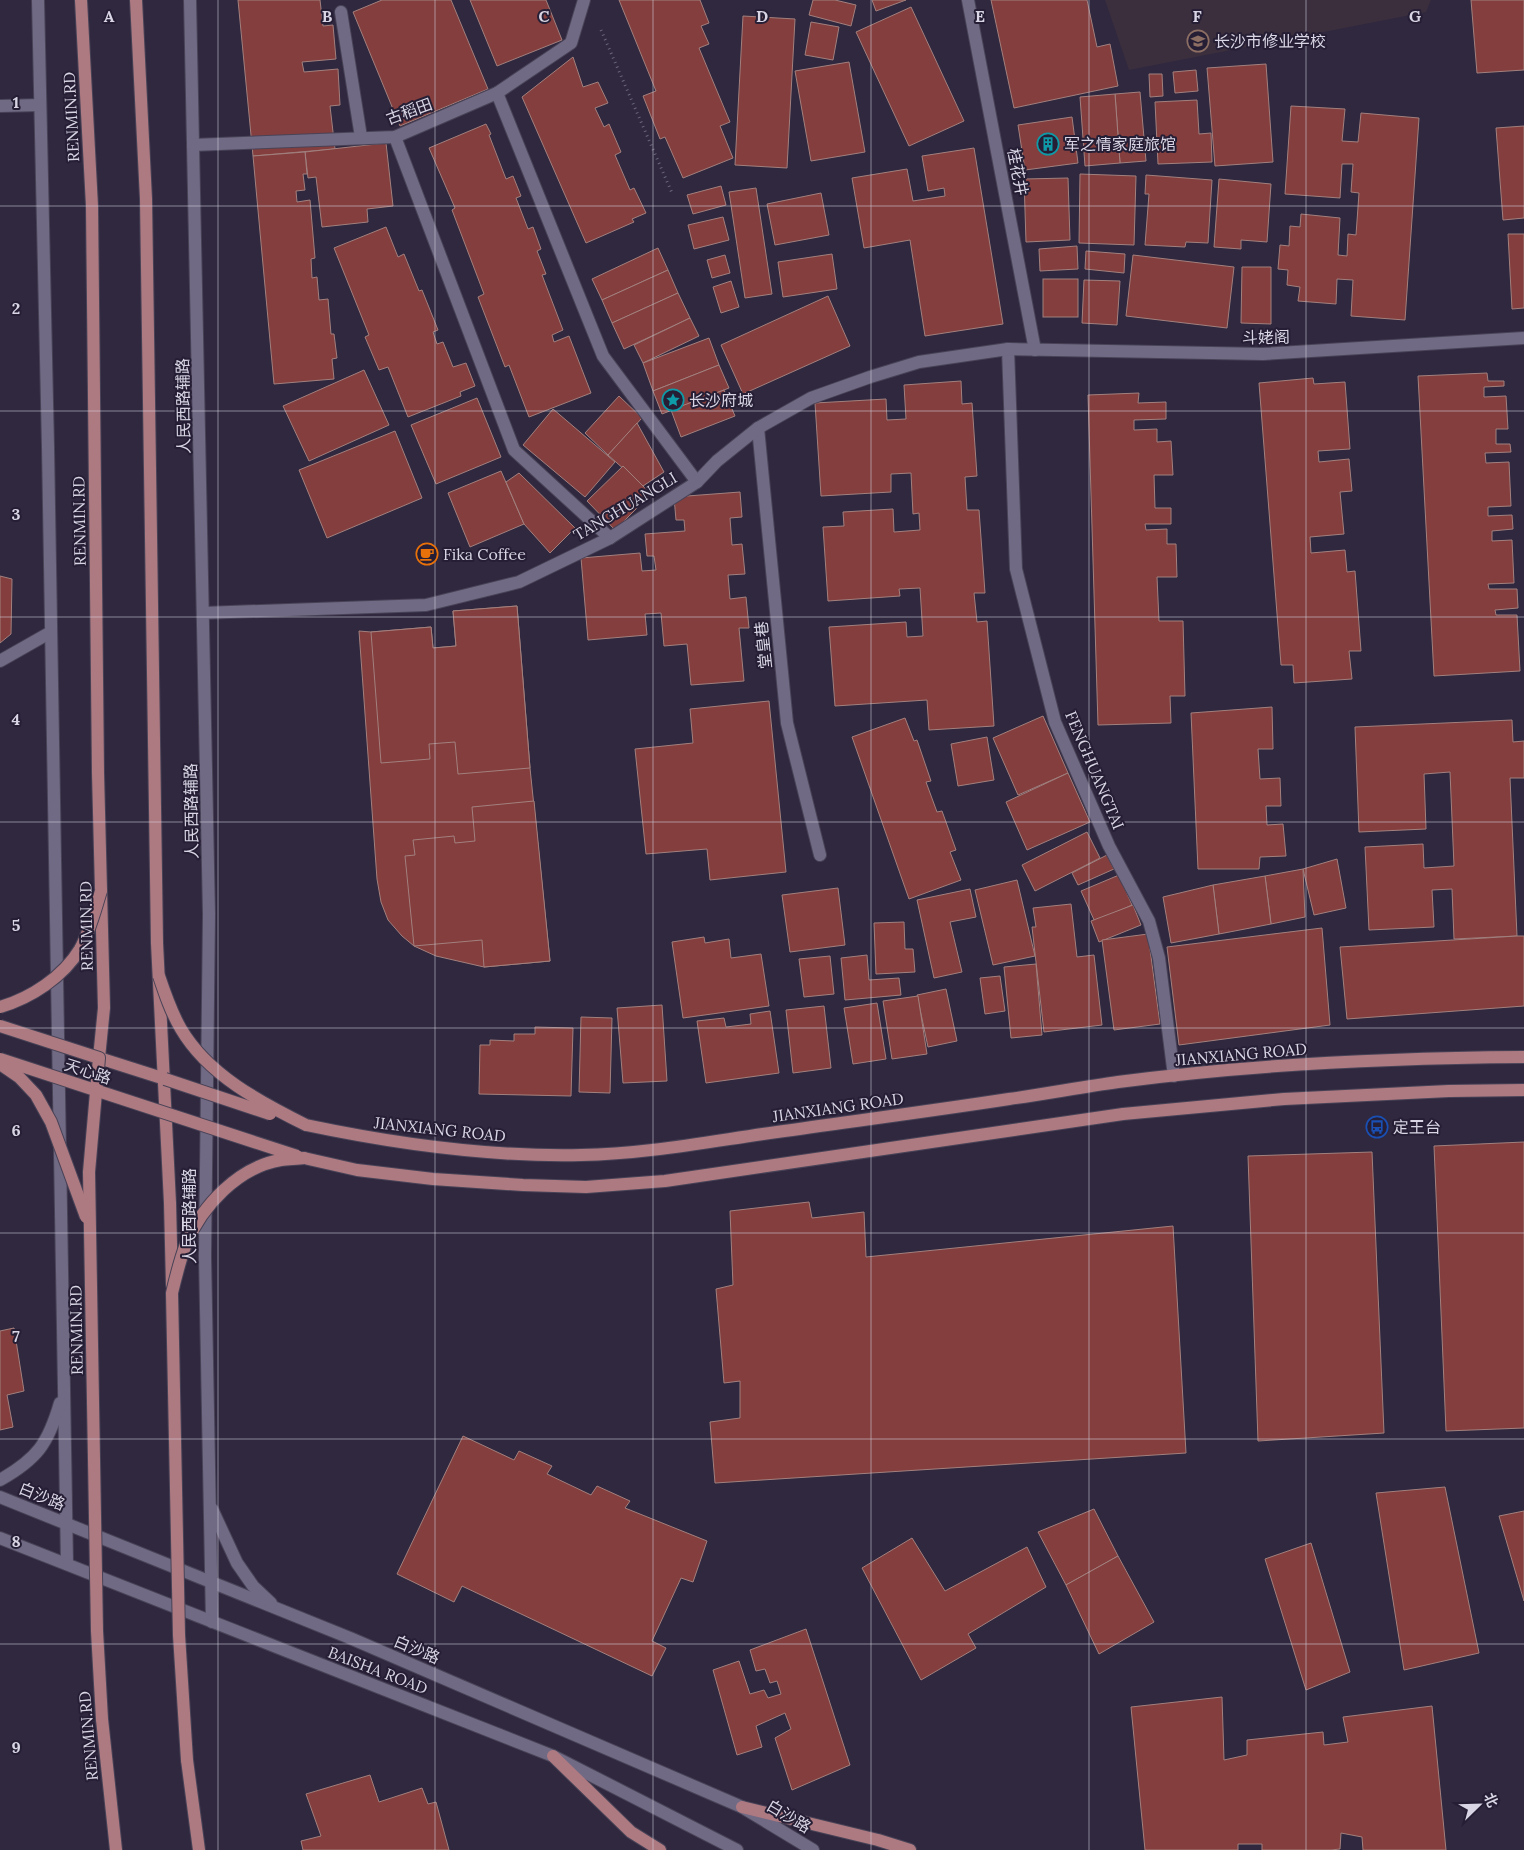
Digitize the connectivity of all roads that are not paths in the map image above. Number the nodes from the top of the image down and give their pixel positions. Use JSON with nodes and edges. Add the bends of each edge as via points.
{"nodes":[{"id":1,"x":38,"y":0,"type":"edge"},
{"id":2,"x":81,"y":0,"type":"edge"},
{"id":3,"x":136,"y":0,"type":"edge"},
{"id":4,"x":190,"y":0,"type":"edge"},
{"id":5,"x":584,"y":0,"type":"edge"},
{"id":6,"x":968,"y":0,"type":"edge"},
{"id":7,"x":341,"y":12,"type":"dead end"},
{"id":8,"x":497,"y":93,"type":"junction"},
{"id":9,"x":40,"y":105,"type":"junction"},
{"id":10,"x":0,"y":106,"type":"edge"},
{"id":11,"x":394,"y":136,"type":"junction"},
{"id":12,"x":361,"y":137,"type":"junction"},
{"id":13,"x":194,"y":145,"type":"junction"},
{"id":14,"x":1524,"y":338,"type":"edge"},
{"id":15,"x":1008,"y":349,"type":"junction"},
{"id":16,"x":1035,"y":350,"type":"junction"},
{"id":17,"x":758,"y":428,"type":"junction"},
{"id":18,"x":697,"y":482,"type":"junction"},
{"id":19,"x":610,"y":538,"type":"junction"},
{"id":20,"x":203,"y":614,"type":"junction"},
{"id":21,"x":51,"y":632,"type":"junction"},
{"id":22,"x":0,"y":661,"type":"edge"},
{"id":23,"x":820,"y":855,"type":"dead end"},
{"id":24,"x":101,"y":891,"type":"junction"},
{"id":25,"x":159,"y":976,"type":"junction"},
{"id":26,"x":0,"y":1007,"type":"edge"},
{"id":27,"x":0,"y":1026,"type":"edge"},
{"id":28,"x":1524,"y":1057,"type":"edge"},
{"id":29,"x":99,"y":1058,"type":"junction"},
{"id":30,"x":0,"y":1059,"type":"edge"},
{"id":31,"x":0,"y":1064,"type":"edge"},
{"id":32,"x":1174,"y":1076,"type":"junction"},
{"id":33,"x":164,"y":1079,"type":"junction"},
{"id":34,"x":1524,"y":1090,"type":"edge"},
{"id":35,"x":96,"y":1091,"type":"junction"},
{"id":36,"x":166,"y":1113,"type":"junction"},
{"id":37,"x":306,"y":1125,"type":"junction"},
{"id":38,"x":304,"y":1158,"type":"junction"},
{"id":39,"x":90,"y":1227,"type":"junction"},
{"id":40,"x":172,"y":1293,"type":"junction"},
{"id":41,"x":64,"y":1391,"type":"junction"},
{"id":42,"x":0,"y":1480,"type":"edge"},
{"id":43,"x":0,"y":1497,"type":"edge"},
{"id":44,"x":210,"y":1503,"type":"junction"},
{"id":45,"x":66,"y":1524,"type":"junction"},
{"id":46,"x":0,"y":1538,"type":"edge"},
{"id":47,"x":67,"y":1564,"type":"junction"},
{"id":48,"x":211,"y":1582,"type":"junction"},
{"id":49,"x":279,"y":1609,"type":"junction"},
{"id":50,"x":212,"y":1622,"type":"junction"},
{"id":51,"x":553,"y":1756,"type":"junction"},
{"id":52,"x":742,"y":1807,"type":"junction"},
{"id":53,"x":116,"y":1850,"type":"edge"},
{"id":54,"x":199,"y":1850,"type":"edge"},
{"id":55,"x":660,"y":1850,"type":"edge"},
{"id":56,"x":737,"y":1850,"type":"edge"},
{"id":57,"x":813,"y":1850,"type":"edge"},
{"id":58,"x":910,"y":1850,"type":"edge"}],
"edges":[{"from":1,"to":9,"type":"street"},
{"from":2,"to":24,"type":"main road","name":"RENMIN.RD","via":[[92,206]]},
{"from":3,"to":25,"type":"main road","via":[[146,199]]},
{"from":4,"to":13,"type":"street","name":"人民西路辅路"},
{"from":5,"to":8,"type":"street","name":"古稻田","via":[[571,43]]},
{"from":6,"to":16,"type":"street","name":"桂花井"},
{"from":7,"to":12,"type":"street"},
{"from":8,"to":11,"type":"street","name":"古稻田"},
{"from":8,"to":18,"type":"street","via":[[603,356]]},
{"from":9,"to":10,"type":"street"},
{"from":9,"to":21,"type":"street"},
{"from":11,"to":12,"type":"street","name":"古稻田"},
{"from":11,"to":19,"type":"street","via":[[514,450]]},
{"from":12,"to":13,"type":"street","name":"古稻田"},
{"from":13,"to":20,"type":"street","name":"人民西路辅路"},
{"from":14,"to":16,"type":"street","name":"斗姥阁","via":[[1263,354]]},
{"from":15,"to":16,"type":"street","name":"斗姥阁"},
{"from":15,"to":17,"type":"street","name":"TANGHUANGLI","via":[[918,362],[870,377],[811,398]]},
{"from":15,"to":32,"type":"street","name":"FENGHUANGTAI","via":[[1016,568],[1055,722],[1110,846],[1149,921],[1159,958]]},
{"from":17,"to":18,"type":"street","name":"TANGHUANGLI"},
{"from":17,"to":23,"type":"street","name":"堂皇巷","via":[[787,723]]},
{"from":18,"to":19,"type":"street","name":"TANGHUANGLI"},
{"from":19,"to":20,"type":"street","name":"TANGHUANGLI","via":[[519,582],[426,605]]},
{"from":20,"to":44,"type":"street","name":"人民西路辅路","via":[[209,914],[205,1256]]},
{"from":21,"to":22,"type":"street"},
{"from":21,"to":41,"type":"street"},
{"from":24,"to":26,"type":"main road","bridge":true,"via":[[80,949],[68,964],[47,984]]},
{"from":24,"to":29,"type":"main road","name":"RENMIN.RD","bridge":true,"via":[[104,1008]]},
{"from":25,"to":33,"type":"main road","bridge":true},
{"from":25,"to":37,"type":"main road","bridge":true,"via":[[182,1031],[199,1052],[238,1087]]},
{"from":27,"to":29,"type":"main road","name":"天心路","bridge":true},
{"from":28,"to":32,"type":"main road","name":"JIANXIANG ROAD","via":[[1284,1066]]},
{"from":29,"to":33,"type":"main road","name":"天心路"},
{"from":29,"to":35,"type":"main road","name":"RENMIN.RD","bridge":true},
{"from":30,"to":35,"type":"main road","name":"天心路","bridge":true},
{"from":31,"to":39,"type":"main road","bridge":true,"via":[[19,1077],[36,1095],[57,1138]]},
{"from":32,"to":37,"type":"main road","name":"JIANXIANG ROAD","via":[[660,1149],[582,1155],[438,1148],[365,1138]]},
{"from":33,"to":36,"type":"main road"},
{"from":33,"to":37,"type":"main road","name":"JIANXIANG ROAD","bridge":true},
{"from":34,"to":38,"type":"main road","via":[[1284,1099],[1123,1114],[665,1181],[586,1187],[433,1179],[357,1170]]},
{"from":35,"to":36,"type":"main road","name":"天心路","bridge":true},
{"from":35,"to":39,"type":"main road","name":"RENMIN.RD","bridge":true,"via":[[89,1172]]},
{"from":36,"to":38,"type":"main road","bridge":true},
{"from":36,"to":40,"type":"main road","bridge":true},
{"from":38,"to":40,"type":"main road","bridge":true,"via":[[260,1166],[221,1193],[187,1242]]},
{"from":39,"to":53,"type":"main road","name":"RENMIN.RD","bridge":true,"via":[[97,1631],[102,1719]]},
{"from":40,"to":54,"type":"main road","bridge":true,"via":[[179,1635],[187,1760]]},
{"from":41,"to":42,"type":"street","via":[[55,1422],[42,1446],[24,1466]]},
{"from":41,"to":45,"type":"street"},
{"from":43,"to":45,"type":"street","name":"白沙路"},
{"from":44,"to":48,"type":"street","name":"人民西路辅路"},
{"from":44,"to":49,"type":"street","via":[[237,1563],[253,1586]]},
{"from":45,"to":47,"type":"street"},
{"from":45,"to":48,"type":"street","name":"白沙路"},
{"from":46,"to":47,"type":"street","name":"BAISHA ROAD"},
{"from":47,"to":50,"type":"street","name":"BAISHA ROAD"},
{"from":48,"to":49,"type":"street","name":"白沙路"},
{"from":48,"to":50,"type":"street","name":"人民西路辅路"},
{"from":49,"to":52,"type":"street","name":"白沙路"},
{"from":50,"to":51,"type":"street","name":"BAISHA ROAD"},
{"from":51,"to":55,"type":"main road","via":[[631,1832]]},
{"from":51,"to":56,"type":"street","name":"BAISHA ROAD"},
{"from":52,"to":57,"type":"street","name":"白沙路"},
{"from":52,"to":58,"type":"main road"}]}
